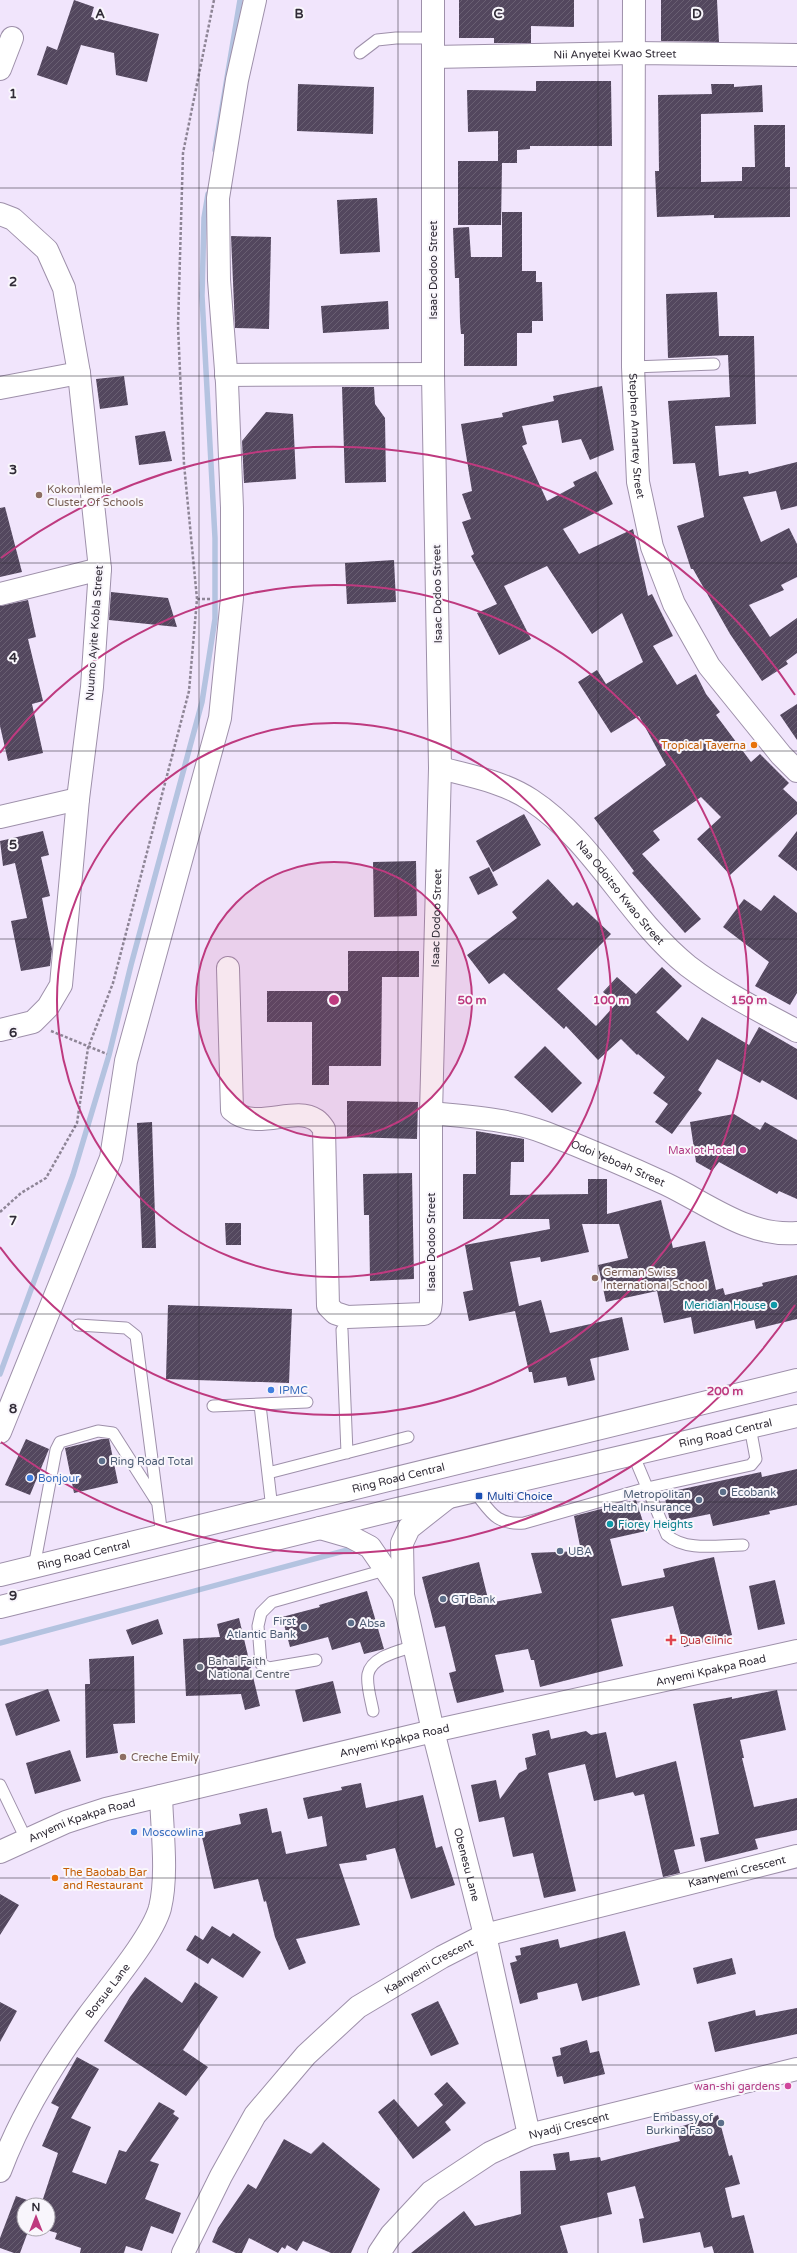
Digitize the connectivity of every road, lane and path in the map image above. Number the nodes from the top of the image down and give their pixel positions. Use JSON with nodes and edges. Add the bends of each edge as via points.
{"nodes":[{"id":1,"x":214,"y":0,"type":"edge"},
{"id":2,"x":255,"y":0,"type":"edge"},
{"id":3,"x":433,"y":0,"type":"edge"},
{"id":4,"x":634,"y":0,"type":"edge"},
{"id":5,"x":12,"y":38,"type":"dead end"},
{"id":6,"x":433,"y":48,"type":"junction"},
{"id":7,"x":360,"y":53,"type":"dead end"},
{"id":8,"x":634,"y":53,"type":"junction"},
{"id":9,"x":797,"y":55,"type":"edge"},
{"id":10,"x":0,"y":69,"type":"edge"},
{"id":11,"x":0,"y":214,"type":"edge"},
{"id":12,"x":714,"y":364,"type":"dead end"},
{"id":13,"x":632,"y":367,"type":"junction"},
{"id":14,"x":79,"y":373,"type":"junction"},
{"id":15,"x":433,"y":374,"type":"junction"},
{"id":16,"x":226,"y":375,"type":"junction"},
{"id":17,"x":0,"y":388,"type":"edge"},
{"id":18,"x":100,"y":569,"type":"junction"},
{"id":19,"x":0,"y":594,"type":"edge"},
{"id":20,"x":197,"y":599,"type":"junction"},
{"id":21,"x":206,"y":599,"type":"dead end"},
{"id":22,"x":440,"y":768,"type":"junction"},
{"id":23,"x":797,"y":771,"type":"edge"},
{"id":24,"x":78,"y":799,"type":"junction"},
{"id":25,"x":0,"y":817,"type":"edge"},
{"id":26,"x":228,"y":968,"type":"dead end"},
{"id":27,"x":33,"y":1022,"type":"junction"},
{"id":28,"x":0,"y":1030,"type":"edge"},
{"id":29,"x":797,"y":1031,"type":"edge"},
{"id":30,"x":88,"y":1048,"type":"junction"},
{"id":31,"x":96,"y":1051,"type":"dead end"},
{"id":32,"x":430,"y":1113,"type":"junction"},
{"id":33,"x":0,"y":1212,"type":"edge"},
{"id":34,"x":797,"y":1233,"type":"edge"},
{"id":35,"x":78,"y":1325,"type":"dead end"},
{"id":36,"x":342,"y":1330,"type":"dead end"},
{"id":37,"x":797,"y":1380,"type":"edge"},
{"id":38,"x":307,"y":1402,"type":"dead end"},
{"id":39,"x":260,"y":1405,"type":"junction"},
{"id":40,"x":213,"y":1406,"type":"dead end"},
{"id":41,"x":797,"y":1416,"type":"edge"},
{"id":42,"x":750,"y":1427,"type":"junction"},
{"id":43,"x":0,"y":1432,"type":"edge"},
{"id":44,"x":408,"y":1437,"type":"dead end"},
{"id":45,"x":346,"y":1453,"type":"junction"},
{"id":46,"x":632,"y":1454,"type":"junction"},
{"id":47,"x":268,"y":1473,"type":"junction"},
{"id":48,"x":647,"y":1488,"type":"junction"},
{"id":49,"x":474,"y":1491,"type":"junction"},
{"id":50,"x":447,"y":1498,"type":"junction"},
{"id":51,"x":157,"y":1502,"type":"junction"},
{"id":52,"x":272,"y":1509,"type":"junction"},
{"id":53,"x":320,"y":1528,"type":"junction"},
{"id":54,"x":162,"y":1536,"type":"junction"},
{"id":55,"x":742,"y":1545,"type":"dead end"},
{"id":56,"x":34,"y":1567,"type":"junction"},
{"id":57,"x":385,"y":1570,"type":"junction"},
{"id":58,"x":0,"y":1575,"type":"edge"},
{"id":59,"x":403,"y":1594,"type":"junction"},
{"id":60,"x":0,"y":1607,"type":"edge"},
{"id":61,"x":414,"y":1646,"type":"junction"},
{"id":62,"x":797,"y":1651,"type":"edge"},
{"id":63,"x":316,"y":1660,"type":"dead end"},
{"id":64,"x":373,"y":1711,"type":"dead end"},
{"id":65,"x":433,"y":1731,"type":"junction"},
{"id":66,"x":0,"y":1785,"type":"edge"},
{"id":67,"x":161,"y":1796,"type":"junction"},
{"id":68,"x":26,"y":1839,"type":"junction"},
{"id":69,"x":0,"y":1852,"type":"edge"},
{"id":70,"x":797,"y":1856,"type":"edge"},
{"id":71,"x":485,"y":1935,"type":"junction"},
{"id":72,"x":797,"y":2069,"type":"edge"},
{"id":73,"x":529,"y":2135,"type":"junction"},
{"id":74,"x":0,"y":2171,"type":"edge"},
{"id":75,"x":183,"y":2253,"type":"edge"},
{"id":76,"x":379,"y":2253,"type":"edge"}],
"edges":[{"from":1,"to":20,"type":"path","via":[[183,153],[178,326],[184,464]]},
{"from":2,"to":16,"type":"street","via":[[237,80],[218,198],[219,280]]},
{"from":3,"to":6,"type":"street","name":"Isaac Dodoo Street"},
{"from":4,"to":8,"type":"street","name":"Stephen Amartey Street"},
{"from":5,"to":10,"type":"street"},
{"from":6,"to":7,"type":"lane","via":[[396,38],[377,40]]},
{"from":6,"to":8,"type":"street","name":"Nii Anyetei Kwao Street"},
{"from":6,"to":15,"type":"street","name":"Isaac Dodoo Street"},
{"from":8,"to":9,"type":"street","name":"Nii Anyetei Kwao Street"},
{"from":8,"to":13,"type":"street","name":"Stephen Amartey Street"},
{"from":11,"to":14,"type":"street","name":"Nuumo Ayite Kobla Street","via":[[13,219],[47,250],[64,288]]},
{"from":12,"to":13,"type":"lane"},
{"from":13,"to":23,"type":"street","name":"Stephen Amartey Street","via":[[638,482],[652,547],[674,604],[709,666]]},
{"from":14,"to":17,"type":"street"},
{"from":14,"to":18,"type":"street","name":"Nuumo Ayite Kobla Street"},
{"from":15,"to":16,"type":"street"},
{"from":15,"to":22,"type":"street","name":"Isaac Dodoo Street"},
{"from":16,"to":43,"type":"street","via":[[232,508],[232,598],[220,718],[126,1061],[111,1158]]},
{"from":18,"to":19,"type":"street"},
{"from":18,"to":24,"type":"street","name":"Nuumo Ayite Kobla Street","via":[[92,686]]},
{"from":20,"to":21,"type":"path"},
{"from":20,"to":30,"type":"path","via":[[189,691],[113,983]]},
{"from":22,"to":29,"type":"street","name":"Naa Odoitso Kwao Street","via":[[494,782],[530,799],[555,818],[644,922],[688,965],[744,1003]]},
{"from":22,"to":32,"type":"street","name":"Isaac Dodoo Street"},
{"from":24,"to":25,"type":"street"},
{"from":24,"to":27,"type":"street","name":"Nuumo Ayite Kobla Street","via":[[61,985],[48,1006]]},
{"from":26,"to":32,"type":"street","name":"Isaac Dodoo Street","via":[[232,1110],[239,1117],[248,1119],[302,1116],[316,1119],[324,1129],[328,1306],[335,1313],[346,1317],[424,1314],[430,1309]]},
{"from":27,"to":28,"type":"street"},
{"from":27,"to":30,"type":"path"},
{"from":30,"to":31,"type":"path"},
{"from":30,"to":33,"type":"path","via":[[77,1123],[46,1178]]},
{"from":32,"to":34,"type":"street","name":"Odoi Yeboah Street","via":[[495,1120],[544,1132],[667,1185],[734,1220],[764,1232]]},
{"from":35,"to":51,"type":"lane","via":[[126,1328],[136,1336]]},
{"from":36,"to":45,"type":"lane"},
{"from":37,"to":52,"type":"street","name":"Ring Road Central"},
{"from":38,"to":39,"type":"lane"},
{"from":39,"to":40,"type":"lane"},
{"from":39,"to":47,"type":"lane"},
{"from":41,"to":42,"type":"street","name":"Ring Road Central"},
{"from":42,"to":46,"type":"street","name":"Ring Road Central"},
{"from":42,"to":48,"type":"lane","via":[[756,1459],[751,1465]]},
{"from":44,"to":45,"type":"lane"},
{"from":45,"to":47,"type":"lane"},
{"from":46,"to":48,"type":"lane"},
{"from":46,"to":49,"type":"street","name":"Ring Road Central"},
{"from":47,"to":52,"type":"lane"},
{"from":48,"to":49,"type":"lane","via":[[524,1523],[509,1524],[495,1517]]},
{"from":48,"to":55,"type":"lane","via":[[667,1535],[675,1542],[692,1546]]},
{"from":49,"to":50,"type":"street","name":"Ring Road Central"},
{"from":50,"to":53,"type":"street","name":"Ring Road Central"},
{"from":50,"to":59,"type":"street","name":"Obenesu Lane","via":[[409,1528],[402,1543]]},
{"from":51,"to":54,"type":"lane"},
{"from":51,"to":56,"type":"lane","via":[[113,1433],[98,1430],[60,1442],[56,1450]]},
{"from":52,"to":54,"type":"street","name":"Ring Road Central"},
{"from":53,"to":57,"type":"street","name":"Obenesu Lane","via":[[351,1537],[370,1547]]},
{"from":53,"to":60,"type":"street","name":"Ring Road Central"},
{"from":54,"to":56,"type":"street","name":"Ring Road Central"},
{"from":56,"to":58,"type":"street","name":"Ring Road Central"},
{"from":57,"to":59,"type":"street","name":"Obenesu Lane"},
{"from":57,"to":63,"type":"lane","via":[[272,1602],[261,1613],[258,1626],[261,1664],[269,1668]]},
{"from":59,"to":61,"type":"street","name":"Obenesu Lane"},
{"from":61,"to":64,"type":"lane","via":[[383,1657],[373,1664],[368,1674]]},
{"from":61,"to":65,"type":"street","name":"Obenesu Lane"},
{"from":62,"to":65,"type":"street","name":"Anyemi Kpakpa Road"},
{"from":65,"to":67,"type":"street","name":"Anyemi Kpakpa Road"},
{"from":65,"to":71,"type":"street","name":"Obenesu Lane"},
{"from":66,"to":68,"type":"lane"},
{"from":67,"to":68,"type":"street","name":"Anyemi Kpakpa Road","via":[[93,1813]]},
{"from":67,"to":74,"type":"street","name":"Borsue Lane","via":[[163,1876],[160,1908],[149,1932],[66,2046],[27,2112]]},
{"from":68,"to":69,"type":"street","name":"Anyemi Kpakpa Road"},
{"from":70,"to":71,"type":"street","name":"Kaanyemi Crescent"},
{"from":71,"to":73,"type":"street","name":"Obenesu Lane"},
{"from":71,"to":75,"type":"street","name":"Kaanyemi Crescent","via":[[442,1957],[358,2007],[306,2055],[255,2115]]},
{"from":72,"to":73,"type":"street","name":"Nyadji Crescent"},
{"from":73,"to":76,"type":"street","name":"Nyadji Crescent","via":[[490,2152],[431,2192],[391,2235]]}]}
